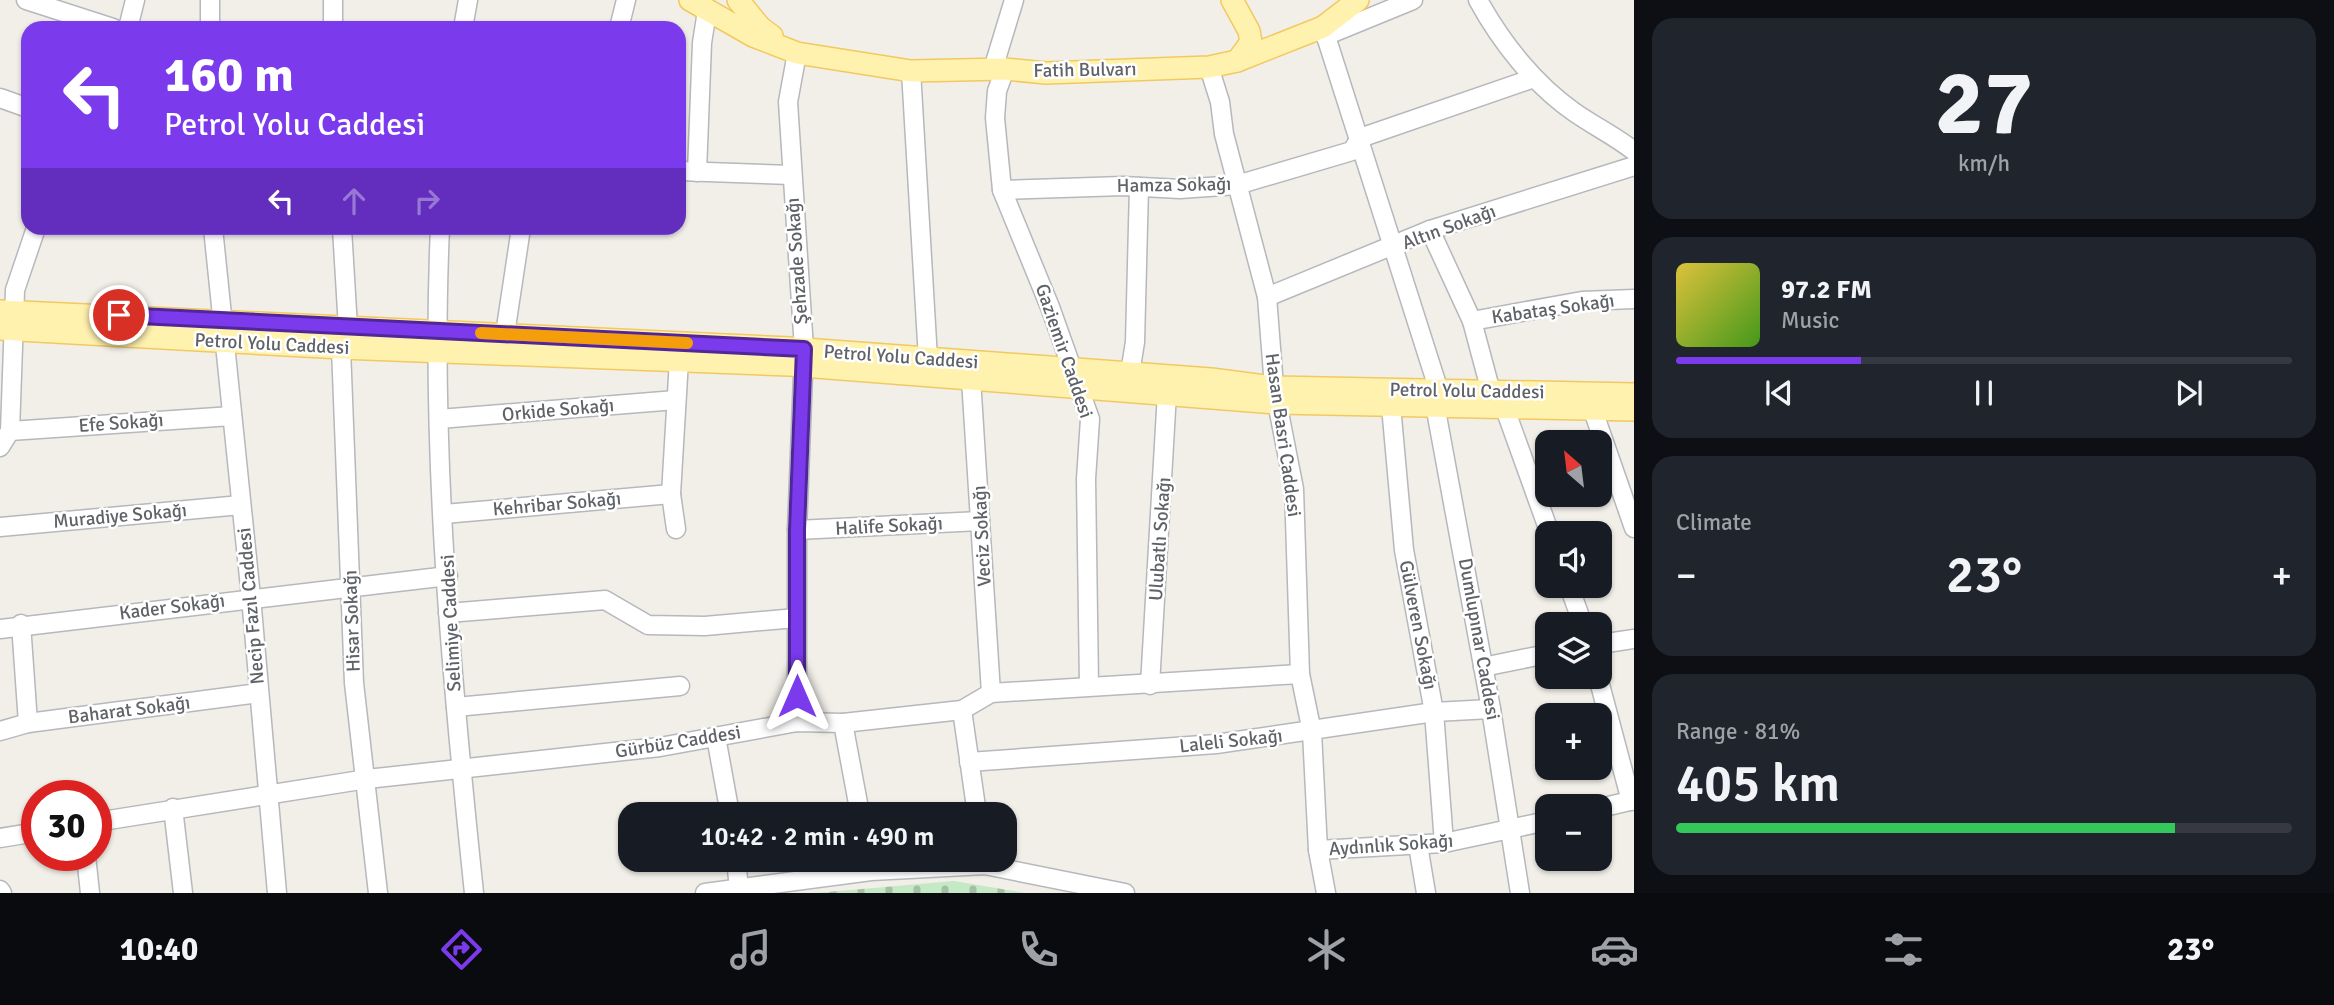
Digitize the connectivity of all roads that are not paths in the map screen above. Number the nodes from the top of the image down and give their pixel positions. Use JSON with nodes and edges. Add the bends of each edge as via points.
{"nodes":[{"id":1,"x":26,"y":0,"type":"edge"},
{"id":2,"x":135,"y":0,"type":"edge"},
{"id":3,"x":210,"y":0,"type":"edge"},
{"id":4,"x":333,"y":0,"type":"edge"},
{"id":5,"x":468,"y":0,"type":"edge"},
{"id":6,"x":626,"y":0,"type":"edge"},
{"id":7,"x":738,"y":0,"type":"edge"},
{"id":8,"x":1014,"y":0,"type":"edge"},
{"id":9,"x":1232,"y":0,"type":"edge"},
{"id":10,"x":1358,"y":0,"type":"edge"},
{"id":11,"x":1413,"y":0,"type":"edge"},
{"id":12,"x":1478,"y":0,"type":"edge"},
{"id":13,"x":699,"y":5,"type":"edge"},
{"id":14,"x":91,"y":21,"type":"edge"},
{"id":15,"x":130,"y":21,"type":"edge"},
{"id":16,"x":210,"y":21,"type":"edge"},
{"id":17,"x":333,"y":21,"type":"edge"},
{"id":18,"x":464,"y":21,"type":"edge"},
{"id":19,"x":621,"y":21,"type":"edge"},
{"id":20,"x":1324,"y":31,"type":"junction"},
{"id":21,"x":797,"y":52,"type":"junction"},
{"id":22,"x":1237,"y":61,"type":"junction"},
{"id":23,"x":1209,"y":67,"type":"junction"},
{"id":24,"x":999,"y":69,"type":"junction"},
{"id":25,"x":911,"y":71,"type":"junction"},
{"id":26,"x":1534,"y":78,"type":"junction"},
{"id":27,"x":0,"y":99,"type":"edge"},
{"id":28,"x":21,"y":106,"type":"edge"},
{"id":29,"x":1360,"y":138,"type":"junction"},
{"id":30,"x":1634,"y":151,"type":"edge"},
{"id":31,"x":1634,"y":166,"type":"edge"},
{"id":32,"x":688,"y":171,"type":"edge"},
{"id":33,"x":791,"y":175,"type":"junction"},
{"id":34,"x":1237,"y":185,"type":"junction"},
{"id":35,"x":1139,"y":187,"type":"junction"},
{"id":36,"x":1002,"y":190,"type":"junction"},
{"id":37,"x":1430,"y":230,"type":"junction"},
{"id":38,"x":34,"y":235,"type":"edge"},
{"id":39,"x":214,"y":235,"type":"edge"},
{"id":40,"x":342,"y":235,"type":"edge"},
{"id":41,"x":440,"y":235,"type":"edge"},
{"id":42,"x":520,"y":235,"type":"edge"},
{"id":43,"x":1393,"y":247,"type":"junction"},
{"id":44,"x":1267,"y":297,"type":"junction"},
{"id":45,"x":1634,"y":299,"type":"edge"},
{"id":46,"x":224,"y":319,"type":"junction"},
{"id":47,"x":7,"y":320,"type":"edge"},
{"id":48,"x":1472,"y":321,"type":"junction"},
{"id":49,"x":348,"y":328,"type":"junction"},
{"id":50,"x":436,"y":331,"type":"junction"},
{"id":51,"x":505,"y":334,"type":"junction"},
{"id":52,"x":226,"y":341,"type":"junction"},
{"id":53,"x":341,"y":348,"type":"junction"},
{"id":54,"x":435,"y":352,"type":"junction"},
{"id":55,"x":803,"y":358,"type":"junction"},
{"id":56,"x":928,"y":359,"type":"junction"},
{"id":57,"x":678,"y":360,"type":"junction"},
{"id":58,"x":1130,"y":373,"type":"junction"},
{"id":59,"x":1075,"y":378,"type":"junction"},
{"id":60,"x":971,"y":379,"type":"junction"},
{"id":61,"x":1167,"y":393,"type":"junction"},
{"id":62,"x":1634,"y":394,"type":"edge"},
{"id":63,"x":1275,"y":395,"type":"junction"},
{"id":64,"x":1432,"y":396,"type":"junction"},
{"id":65,"x":1498,"y":399,"type":"junction"},
{"id":66,"x":676,"y":400,"type":"junction"},
{"id":67,"x":1590,"y":401,"type":"junction"},
{"id":68,"x":1391,"y":406,"type":"junction"},
{"id":69,"x":1634,"y":410,"type":"edge"},
{"id":70,"x":233,"y":416,"type":"junction"},
{"id":71,"x":439,"y":419,"type":"junction"},
{"id":72,"x":7,"y":423,"type":"edge"},
{"id":73,"x":0,"y":447,"type":"edge"},
{"id":74,"x":671,"y":494,"type":"junction"},
{"id":75,"x":241,"y":505,"type":"junction"},
{"id":76,"x":444,"y":514,"type":"junction"},
{"id":77,"x":980,"y":521,"type":"junction"},
{"id":78,"x":1545,"y":521,"type":"edge"},
{"id":79,"x":0,"y":527,"type":"edge"},
{"id":80,"x":1634,"y":528,"type":"edge"},
{"id":81,"x":676,"y":529,"type":"dead end"},
{"id":82,"x":797,"y":530,"type":"junction"},
{"id":83,"x":448,"y":576,"type":"junction"},
{"id":84,"x":352,"y":586,"type":"junction"},
{"id":85,"x":251,"y":597,"type":"junction"},
{"id":86,"x":448,"y":613,"type":"junction"},
{"id":87,"x":796,"y":618,"type":"junction"},
{"id":88,"x":20,"y":624,"type":"junction"},
{"id":89,"x":0,"y":629,"type":"edge"},
{"id":90,"x":1634,"y":639,"type":"edge"},
{"id":91,"x":1612,"y":642,"type":"edge"},
{"id":92,"x":1535,"y":656,"type":"edge"},
{"id":93,"x":1483,"y":667,"type":"junction"},
{"id":94,"x":1300,"y":674,"type":"junction"},
{"id":95,"x":1089,"y":685,"type":"junction"},
{"id":96,"x":1150,"y":685,"type":"junction"},
{"id":97,"x":680,"y":686,"type":"dead end"},
{"id":98,"x":1601,"y":689,"type":"edge"},
{"id":99,"x":259,"y":693,"type":"junction"},
{"id":100,"x":991,"y":693,"type":"junction"},
{"id":101,"x":456,"y":707,"type":"junction"},
{"id":102,"x":1491,"y":709,"type":"junction"},
{"id":103,"x":962,"y":710,"type":"junction"},
{"id":104,"x":1434,"y":712,"type":"junction"},
{"id":105,"x":797,"y":722,"type":"junction"},
{"id":106,"x":28,"y":723,"type":"junction"},
{"id":107,"x":844,"y":723,"type":"junction"},
{"id":108,"x":0,"y":732,"type":"edge"},
{"id":109,"x":1312,"y":732,"type":"junction"},
{"id":110,"x":716,"y":737,"type":"junction"},
{"id":111,"x":970,"y":762,"type":"junction"},
{"id":112,"x":461,"y":769,"type":"junction"},
{"id":113,"x":367,"y":779,"type":"junction"},
{"id":114,"x":268,"y":794,"type":"junction"},
{"id":115,"x":1632,"y":800,"type":"edge"},
{"id":116,"x":728,"y":802,"type":"edge"},
{"id":117,"x":858,"y":802,"type":"edge"},
{"id":118,"x":975,"y":802,"type":"edge"},
{"id":119,"x":1612,"y":805,"type":"edge"},
{"id":120,"x":173,"y":808,"type":"junction"},
{"id":121,"x":112,"y":819,"type":"edge"},
{"id":122,"x":1535,"y":824,"type":"edge"},
{"id":123,"x":1510,"y":830,"type":"junction"},
{"id":124,"x":21,"y":835,"type":"edge"},
{"id":125,"x":0,"y":838,"type":"edge"},
{"id":126,"x":1444,"y":843,"type":"junction"},
{"id":127,"x":1418,"y":845,"type":"junction"},
{"id":128,"x":1318,"y":850,"type":"junction"},
{"id":129,"x":1017,"y":869,"type":"edge"},
{"id":130,"x":88,"y":871,"type":"edge"},
{"id":131,"x":737,"y":872,"type":"edge"},
{"id":132,"x":832,"y":872,"type":"edge"},
{"id":133,"x":739,"y":889,"type":"junction"},
{"id":134,"x":90,"y":893,"type":"edge"},
{"id":135,"x":183,"y":893,"type":"edge"},
{"id":136,"x":277,"y":893,"type":"edge"},
{"id":137,"x":378,"y":893,"type":"edge"},
{"id":138,"x":474,"y":893,"type":"edge"},
{"id":139,"x":705,"y":893,"type":"edge"},
{"id":140,"x":1125,"y":893,"type":"edge"},
{"id":141,"x":1326,"y":893,"type":"edge"},
{"id":142,"x":1426,"y":893,"type":"edge"},
{"id":143,"x":1520,"y":893,"type":"edge"}],
"edges":[{"from":1,"to":14,"type":"street"},
{"from":2,"to":15,"type":"street"},
{"from":3,"to":16,"type":"street"},
{"from":4,"to":17,"type":"street"},
{"from":5,"to":18,"type":"street"},
{"from":6,"to":19,"type":"street"},
{"from":7,"to":21,"type":"main road","name":"Fatih Bulvarı","via":[[760,27]]},
{"from":8,"to":24,"type":"street","name":"Gaziemir Caddesi"},
{"from":9,"to":22,"type":"main road","via":[[1251,42]]},
{"from":10,"to":20,"type":"main road","name":"Fatih Bulvarı"},
{"from":11,"to":20,"type":"street"},
{"from":12,"to":26,"type":"street"},
{"from":13,"to":21,"type":"main road","name":"Fatih Bulvarı","via":[[753,36]]},
{"from":13,"to":32,"type":"street","via":[[702,43]]},
{"from":20,"to":22,"type":"main road","name":"Fatih Bulvarı"},
{"from":20,"to":29,"type":"street","name":"Dumlupınar Caddesi"},
{"from":21,"to":25,"type":"main road","name":"Fatih Bulvarı"},
{"from":21,"to":33,"type":"street","name":"Şehzade Sokağı","via":[[788,102]]},
{"from":22,"to":23,"type":"main road","name":"Fatih Bulvarı"},
{"from":23,"to":24,"type":"main road","name":"Fatih Bulvarı","via":[[1046,73]]},
{"from":23,"to":34,"type":"street","name":"Hasan Basri Caddesi"},
{"from":24,"to":25,"type":"main road","name":"Fatih Bulvarı"},
{"from":24,"to":36,"type":"street","name":"Gaziemir Caddesi","via":[[995,118]]},
{"from":25,"to":56,"type":"street"},
{"from":26,"to":29,"type":"street","name":"Hamza Sokağı"},
{"from":26,"to":30,"type":"street","via":[[1573,112]]},
{"from":27,"to":28,"type":"street"},
{"from":29,"to":34,"type":"street","name":"Hamza Sokağı","via":[[1352,151]]},
{"from":29,"to":43,"type":"street","name":"Dumlupınar Caddesi"},
{"from":31,"to":37,"type":"street","name":"Altın Sokağı"},
{"from":32,"to":33,"type":"street"},
{"from":33,"to":55,"type":"street","name":"Şehzade Sokağı"},
{"from":34,"to":35,"type":"street","name":"Hamza Sokağı"},
{"from":34,"to":44,"type":"street","name":"Hasan Basri Caddesi"},
{"from":35,"to":36,"type":"street","name":"Hamza Sokağı"},
{"from":35,"to":58,"type":"street"},
{"from":36,"to":59,"type":"street","name":"Gaziemir Caddesi"},
{"from":37,"to":43,"type":"street","name":"Altın Sokağı"},
{"from":37,"to":48,"type":"street"},
{"from":38,"to":47,"type":"street"},
{"from":39,"to":46,"type":"street","name":"Necip Fazıl Caddesi"},
{"from":40,"to":49,"type":"street"},
{"from":41,"to":50,"type":"street","name":"Selimiye Caddesi"},
{"from":42,"to":51,"type":"street"},
{"from":43,"to":44,"type":"street","name":"Altın Sokağı"},
{"from":43,"to":64,"type":"street","name":"Dumlupınar Caddesi"},
{"from":44,"to":63,"type":"street","name":"Hasan Basri Caddesi"},
{"from":45,"to":48,"type":"street","name":"Kabataş Sokağı","via":[[1582,301]]},
{"from":46,"to":47,"type":"main road","name":"Petrol Yolu Caddesi"},
{"from":46,"to":49,"type":"main road","name":"Petrol Yolu Caddesi"},
{"from":46,"to":52,"type":"street","name":"Necip Fazıl Caddesi"},
{"from":47,"to":52,"type":"main road","name":"Petrol Yolu Caddesi"},
{"from":47,"to":72,"type":"street"},
{"from":48,"to":65,"type":"street"},
{"from":49,"to":50,"type":"main road","name":"Petrol Yolu Caddesi"},
{"from":50,"to":51,"type":"main road","name":"Petrol Yolu Caddesi"},
{"from":50,"to":54,"type":"street","name":"Selimiye Caddesi"},
{"from":51,"to":55,"type":"main road","name":"Petrol Yolu Caddesi"},
{"from":52,"to":53,"type":"main road","name":"Petrol Yolu Caddesi"},
{"from":52,"to":70,"type":"street","name":"Necip Fazıl Caddesi"},
{"from":53,"to":54,"type":"main road","name":"Petrol Yolu Caddesi"},
{"from":53,"to":84,"type":"street","name":"Hisar Sokağı"},
{"from":54,"to":57,"type":"main road","name":"Petrol Yolu Caddesi"},
{"from":54,"to":71,"type":"street","name":"Selimiye Caddesi"},
{"from":55,"to":56,"type":"main road","name":"Petrol Yolu Caddesi"},
{"from":55,"to":57,"type":"main road","name":"Petrol Yolu Caddesi"},
{"from":55,"to":60,"type":"main road","name":"Petrol Yolu Caddesi"},
{"from":55,"to":82,"type":"street","name":"Şehzade Sokağı"},
{"from":56,"to":59,"type":"main road","name":"Petrol Yolu Caddesi"},
{"from":57,"to":66,"type":"street"},
{"from":58,"to":59,"type":"main road","name":"Petrol Yolu Caddesi"},
{"from":58,"to":63,"type":"main road","name":"Petrol Yolu Caddesi"},
{"from":59,"to":60,"type":"main road","name":"Petrol Yolu Caddesi"},
{"from":59,"to":61,"type":"main road","name":"Petrol Yolu Caddesi"},
{"from":59,"to":95,"type":"street","name":"Gaziemir Caddesi","via":[[1090,419],[1086,479]]},
{"from":60,"to":77,"type":"street","name":"Veciz Sokağı"},
{"from":61,"to":63,"type":"main road","name":"Petrol Yolu Caddesi"},
{"from":61,"to":96,"type":"street","name":"Ulubatlı Sokağı"},
{"from":62,"to":67,"type":"main road","name":"Petrol Yolu Caddesi"},
{"from":63,"to":64,"type":"main road","name":"Petrol Yolu Caddesi"},
{"from":63,"to":68,"type":"main road","name":"Petrol Yolu Caddesi"},
{"from":63,"to":94,"type":"street","name":"Hasan Basri Caddesi","via":[[1294,489]]},
{"from":64,"to":65,"type":"main road","name":"Petrol Yolu Caddesi"},
{"from":64,"to":68,"type":"main road","name":"Petrol Yolu Caddesi"},
{"from":64,"to":93,"type":"street","name":"Dumlupınar Caddesi"},
{"from":65,"to":67,"type":"main road","name":"Petrol Yolu Caddesi"},
{"from":65,"to":78,"type":"street"},
{"from":66,"to":71,"type":"street","name":"Orkide Sokağı"},
{"from":66,"to":74,"type":"street"},
{"from":67,"to":69,"type":"main road","name":"Petrol Yolu Caddesi"},
{"from":67,"to":80,"type":"street"},
{"from":68,"to":104,"type":"street","name":"Gülveren Sokağı","via":[[1404,550]]},
{"from":70,"to":72,"type":"street","name":"Efe Sokağı"},
{"from":70,"to":75,"type":"street","name":"Necip Fazıl Caddesi"},
{"from":71,"to":76,"type":"street","name":"Selimiye Caddesi"},
{"from":72,"to":73,"type":"street"},
{"from":74,"to":76,"type":"street","name":"Kehribar Sokağı"},
{"from":74,"to":81,"type":"street"},
{"from":75,"to":79,"type":"street","name":"Muradiye Sokağı"},
{"from":75,"to":85,"type":"street","name":"Necip Fazıl Caddesi"},
{"from":76,"to":83,"type":"street","name":"Selimiye Caddesi"},
{"from":77,"to":82,"type":"street","name":"Halife Sokağı"},
{"from":77,"to":100,"type":"street","name":"Veciz Sokağı"},
{"from":82,"to":87,"type":"street","name":"Şehzade Sokağı"},
{"from":83,"to":84,"type":"street","name":"Kader Sokağı"},
{"from":83,"to":86,"type":"street","name":"Selimiye Caddesi"},
{"from":84,"to":85,"type":"street","name":"Kader Sokağı"},
{"from":84,"to":113,"type":"street","name":"Hisar Sokağı","via":[[354,683]]},
{"from":85,"to":88,"type":"street","name":"Kader Sokağı"},
{"from":85,"to":99,"type":"street","name":"Necip Fazıl Caddesi"},
{"from":86,"to":87,"type":"street","via":[[605,600],[648,625],[705,626]]},
{"from":86,"to":101,"type":"street","name":"Selimiye Caddesi"},
{"from":87,"to":105,"type":"street","name":"Şehzade Sokağı"},
{"from":88,"to":89,"type":"street","name":"Kader Sokağı"},
{"from":88,"to":106,"type":"street"},
{"from":90,"to":91,"type":"street"},
{"from":92,"to":93,"type":"street"},
{"from":93,"to":102,"type":"street","name":"Dumlupınar Caddesi"},
{"from":94,"to":96,"type":"street","name":"Gürbüz Caddesi"},
{"from":94,"to":109,"type":"street","name":"Hasan Basri Caddesi"},
{"from":95,"to":96,"type":"street","name":"Gürbüz Caddesi"},
{"from":95,"to":100,"type":"street","name":"Gürbüz Caddesi"},
{"from":97,"to":101,"type":"street"},
{"from":98,"to":115,"type":"street"},
{"from":99,"to":106,"type":"street","name":"Baharat Sokağı"},
{"from":99,"to":114,"type":"street","name":"Necip Fazıl Caddesi"},
{"from":100,"to":103,"type":"street","name":"Gürbüz Caddesi"},
{"from":101,"to":112,"type":"street","name":"Selimiye Caddesi"},
{"from":102,"to":104,"type":"street","name":"Laleli Sokağı"},
{"from":102,"to":123,"type":"street","name":"Dumlupınar Caddesi"},
{"from":103,"to":107,"type":"street","name":"Gürbüz Caddesi"},
{"from":103,"to":111,"type":"street"},
{"from":104,"to":109,"type":"street","name":"Laleli Sokağı"},
{"from":104,"to":126,"type":"street","name":"Gülveren Sokağı"},
{"from":105,"to":107,"type":"street","name":"Gürbüz Caddesi"},
{"from":105,"to":110,"type":"street","name":"Gürbüz Caddesi"},
{"from":106,"to":108,"type":"street","name":"Baharat Sokağı"},
{"from":107,"to":117,"type":"street"},
{"from":109,"to":111,"type":"street","name":"Laleli Sokağı","via":[[1216,744]]},
{"from":109,"to":128,"type":"street","name":"Hasan Basri Caddesi"},
{"from":110,"to":112,"type":"street","name":"Gürbüz Caddesi"},
{"from":110,"to":116,"type":"street"},
{"from":111,"to":118,"type":"street"},
{"from":112,"to":113,"type":"street","name":"Gürbüz Caddesi"},
{"from":112,"to":138,"type":"street","name":"Selimiye Caddesi"},
{"from":113,"to":114,"type":"street","name":"Gürbüz Caddesi"},
{"from":113,"to":137,"type":"street","name":"Hisar Sokağı"},
{"from":114,"to":120,"type":"street","name":"Gürbüz Caddesi"},
{"from":114,"to":136,"type":"street","name":"Necip Fazıl Caddesi"},
{"from":115,"to":119,"type":"street"},
{"from":120,"to":121,"type":"street","name":"Gürbüz Caddesi"},
{"from":120,"to":135,"type":"street"},
{"from":122,"to":123,"type":"street","name":"Aydınlık Sokağı"},
{"from":123,"to":126,"type":"street","name":"Aydınlık Sokağı"},
{"from":123,"to":143,"type":"street","name":"Dumlupınar Caddesi"},
{"from":124,"to":125,"type":"street"},
{"from":126,"to":127,"type":"street","name":"Aydınlık Sokağı"},
{"from":127,"to":128,"type":"street","name":"Aydınlık Sokağı"},
{"from":127,"to":142,"type":"street"},
{"from":128,"to":141,"type":"street","name":"Hasan Basri Caddesi"},
{"from":129,"to":140,"type":"street"},
{"from":130,"to":134,"type":"street"},
{"from":131,"to":133,"type":"street"},
{"from":132,"to":133,"type":"street"},
{"from":133,"to":139,"type":"street"}]}
